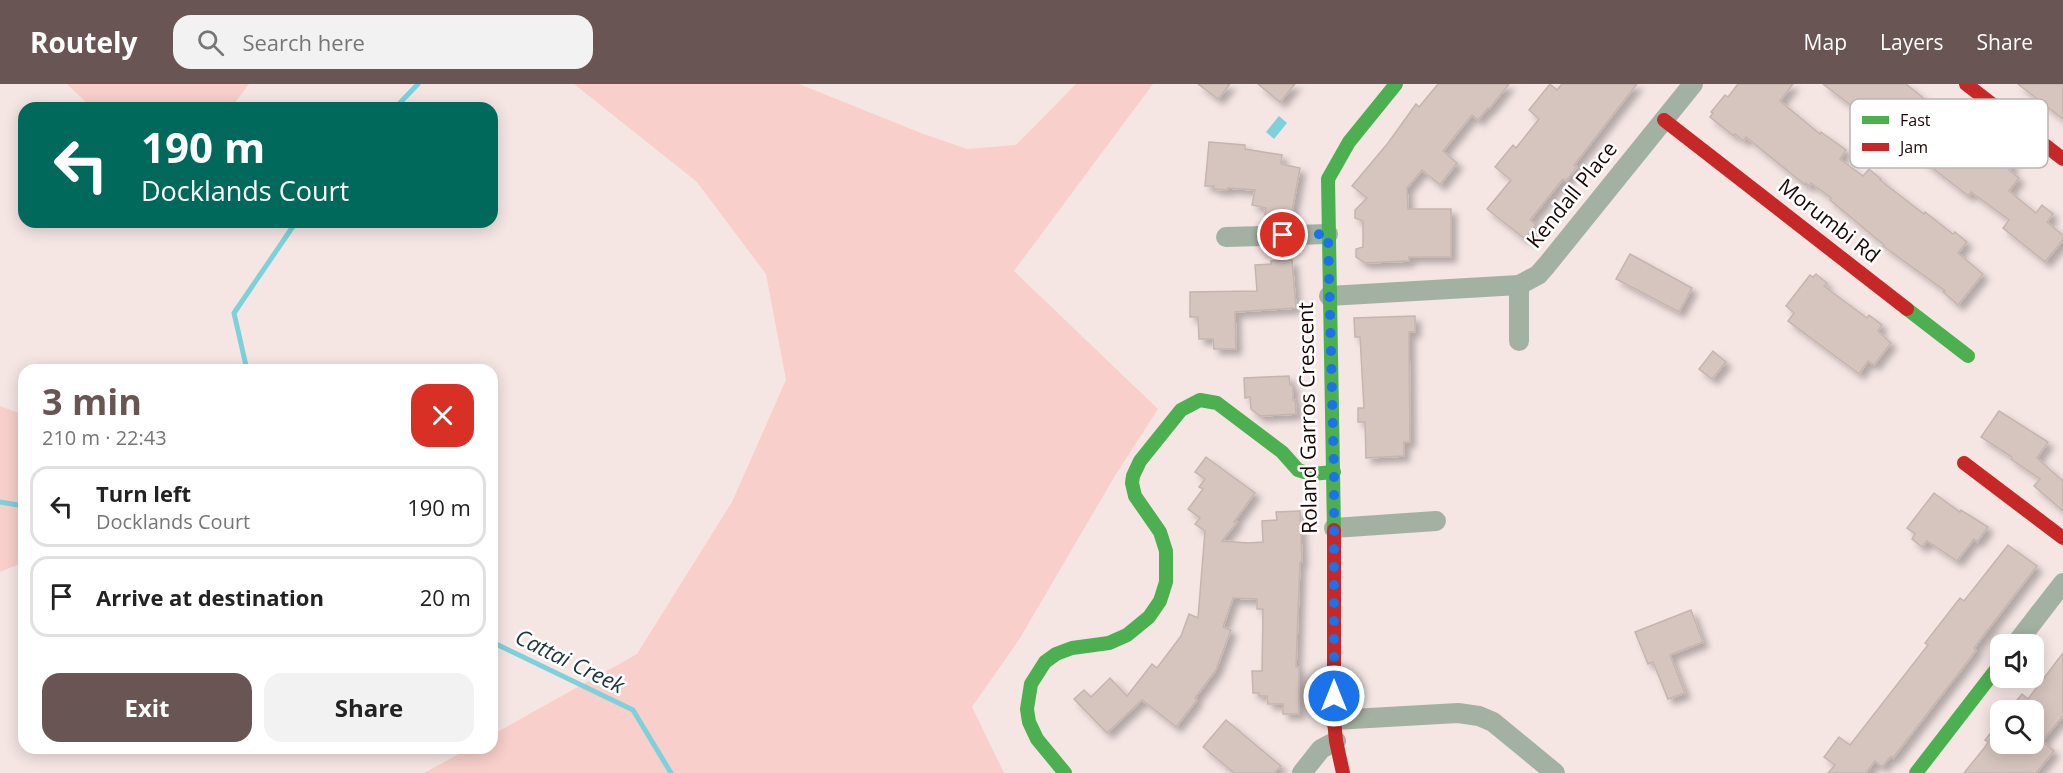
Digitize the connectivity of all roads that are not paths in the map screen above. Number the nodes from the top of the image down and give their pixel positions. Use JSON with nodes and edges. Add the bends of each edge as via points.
{"nodes":[{"id":1,"x":1396,"y":84,"type":"edge"},
{"id":2,"x":1693,"y":84,"type":"edge"},
{"id":3,"x":1966,"y":84,"type":"edge"},
{"id":4,"x":1985,"y":99,"type":"edge"},
{"id":5,"x":1664,"y":120,"type":"junction"},
{"id":6,"x":2048,"y":147,"type":"edge"},
{"id":7,"x":2063,"y":159,"type":"edge"},
{"id":8,"x":1328,"y":234,"type":"junction"},
{"id":9,"x":1226,"y":237,"type":"dead end"},
{"id":10,"x":1519,"y":285,"type":"junction"},
{"id":11,"x":1329,"y":296,"type":"junction"},
{"id":12,"x":1519,"y":341,"type":"dead end"},
{"id":13,"x":1968,"y":356,"type":"dead end"},
{"id":14,"x":1964,"y":463,"type":"dead end"},
{"id":15,"x":1334,"y":472,"type":"junction"},
{"id":16,"x":1436,"y":521,"type":"dead end"},
{"id":17,"x":1334,"y":528,"type":"junction"},
{"id":18,"x":2063,"y":538,"type":"edge"},
{"id":19,"x":2063,"y":583,"type":"edge"},
{"id":20,"x":2057,"y":604,"type":"edge"},
{"id":21,"x":2026,"y":634,"type":"edge"},
{"id":22,"x":1990,"y":678,"type":"edge"},
{"id":23,"x":1334,"y":720,"type":"junction"},
{"id":24,"x":1336,"y":741,"type":"junction"},
{"id":25,"x":1922,"y":771,"type":"edge"},
{"id":26,"x":1065,"y":773,"type":"edge"},
{"id":27,"x":1302,"y":773,"type":"edge"},
{"id":28,"x":1343,"y":773,"type":"edge"},
{"id":29,"x":1555,"y":773,"type":"edge"}],
"edges":[{"from":1,"to":8,"type":"street","name":"Roland Garros Crescent","via":[[1333,166],[1328,179]]},
{"from":2,"to":5,"type":"street","name":"Kendall Place"},
{"from":3,"to":4,"type":"street"},
{"from":5,"to":10,"type":"street","name":"Kendall Place","via":[[1546,266]]},
{"from":5,"to":13,"type":"street","name":"Morumbi Rd"},
{"from":6,"to":7,"type":"street"},
{"from":8,"to":9,"type":"street"},
{"from":8,"to":11,"type":"street","name":"Roland Garros Crescent"},
{"from":10,"to":11,"type":"street"},
{"from":10,"to":12,"type":"street"},
{"from":11,"to":15,"type":"street","name":"Roland Garros Crescent"},
{"from":14,"to":18,"type":"street"},
{"from":15,"to":17,"type":"street","name":"Roland Garros Crescent"},
{"from":15,"to":26,"type":"street","via":[[1311,474],[1298,470],[1282,452],[1217,403],[1200,400],[1181,410],[1136,468],[1131,484],[1134,497],[1157,525],[1165,544],[1168,575],[1161,599],[1144,623],[1116,641],[1067,649],[1051,657],[1032,680],[1027,694],[1026,706],[1034,735]]},
{"from":16,"to":17,"type":"street"},
{"from":17,"to":23,"type":"street","name":"Roland Garros Crescent"},
{"from":19,"to":20,"type":"street"},
{"from":20,"to":21,"type":"street"},
{"from":22,"to":25,"type":"street"},
{"from":23,"to":24,"type":"street","name":"Roland Garros Crescent"},
{"from":23,"to":29,"type":"street","via":[[1458,713],[1479,716],[1493,722]]},
{"from":24,"to":27,"type":"street","via":[[1320,749]]},
{"from":24,"to":28,"type":"street","name":"Roland Garros Crescent"}]}
